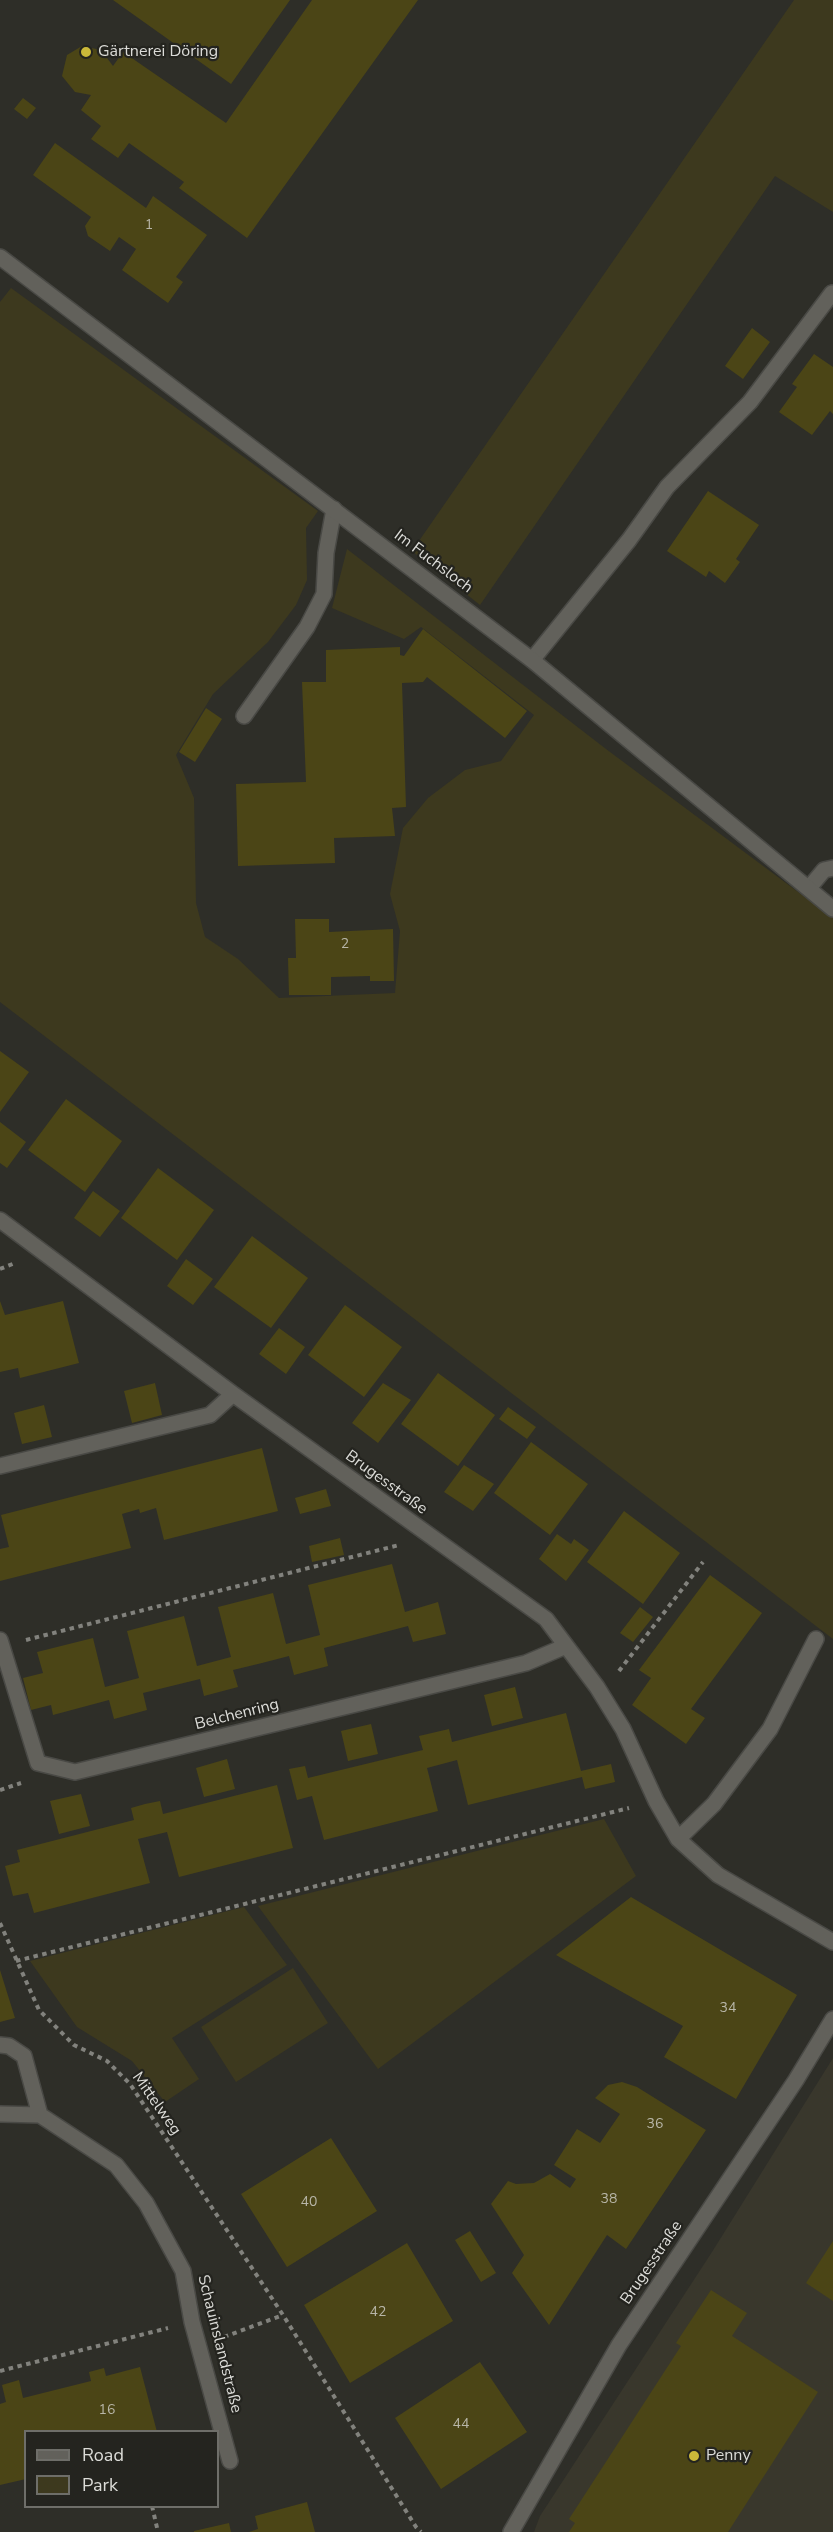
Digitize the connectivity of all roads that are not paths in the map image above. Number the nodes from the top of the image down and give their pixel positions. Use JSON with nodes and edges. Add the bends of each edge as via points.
{"nodes":[{"id":1,"x":0,"y":257,"type":"edge"},
{"id":2,"x":832,"y":292,"type":"edge"},
{"id":3,"x":334,"y":509,"type":"junction"},
{"id":4,"x":532,"y":660,"type":"junction"},
{"id":5,"x":244,"y":716,"type":"dead end"},
{"id":6,"x":833,"y":868,"type":"edge"},
{"id":7,"x":809,"y":888,"type":"junction"},
{"id":8,"x":833,"y":909,"type":"edge"},
{"id":9,"x":0,"y":1220,"type":"edge"},
{"id":10,"x":233,"y":1394,"type":"junction"},
{"id":11,"x":0,"y":1466,"type":"edge"},
{"id":12,"x":816,"y":1639,"type":"dead end"},
{"id":13,"x":1,"y":1643,"type":"edge"},
{"id":14,"x":566,"y":1646,"type":"junction"},
{"id":15,"x":678,"y":1839,"type":"junction"},
{"id":16,"x":833,"y":1942,"type":"edge"},
{"id":17,"x":833,"y":2019,"type":"edge"},
{"id":18,"x":0,"y":2045,"type":"edge"},
{"id":19,"x":0,"y":2114,"type":"edge"},
{"id":20,"x":40,"y":2115,"type":"junction"},
{"id":21,"x":230,"y":2461,"type":"dead end"},
{"id":22,"x":511,"y":2532,"type":"edge"}],
"edges":[{"from":1,"to":3,"type":"street","name":"Im Fuchsloch"},
{"from":2,"to":4,"type":"street","via":[[750,402],[667,487]]},
{"from":3,"to":4,"type":"street","name":"Im Fuchsloch"},
{"from":3,"to":5,"type":"street","via":[[324,594],[307,627]]},
{"from":4,"to":7,"type":"street","name":"Im Fuchsloch"},
{"from":6,"to":7,"type":"street","via":[[824,870]]},
{"from":7,"to":8,"type":"street","name":"Im Fuchsloch"},
{"from":9,"to":10,"type":"street","name":"Brugesstraße"},
{"from":10,"to":11,"type":"street","via":[[210,1415]]},
{"from":10,"to":14,"type":"street","name":"Brugesstraße","via":[[546,1619]]},
{"from":12,"to":15,"type":"street","via":[[770,1729],[714,1804]]},
{"from":13,"to":14,"type":"street","name":"Belchenring","via":[[38,1763],[75,1772],[526,1663]]},
{"from":14,"to":15,"type":"street","name":"Brugesstraße","via":[[623,1729]]},
{"from":15,"to":16,"type":"street","name":"Brugesstraße","via":[[718,1875]]},
{"from":17,"to":22,"type":"street","name":"Brugesstraße","via":[[619,2344]]},
{"from":18,"to":20,"type":"street","via":[[24,2056]]},
{"from":19,"to":20,"type":"street"},
{"from":20,"to":21,"type":"street","name":"Schauinslandstraße","via":[[116,2165],[146,2203],[183,2271],[198,2347]]}]}
